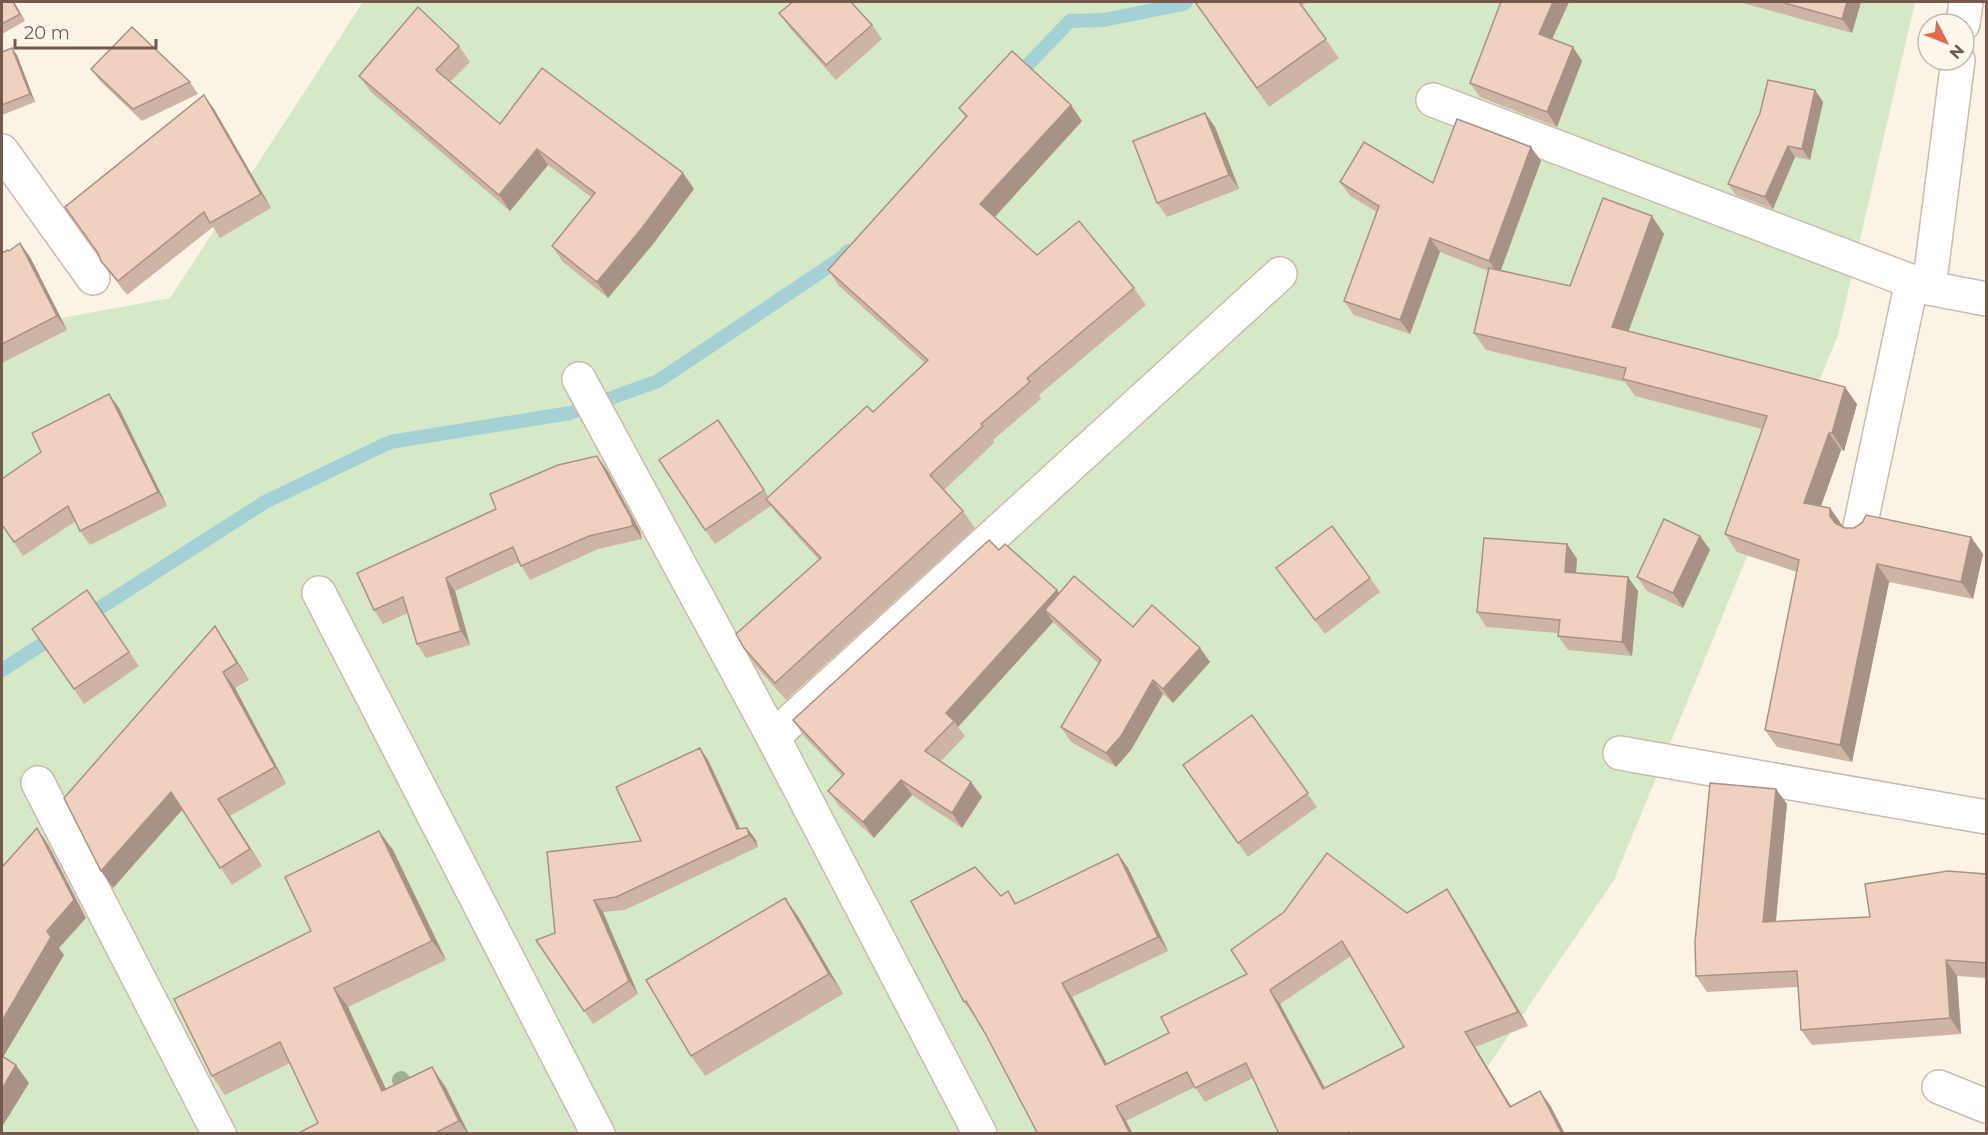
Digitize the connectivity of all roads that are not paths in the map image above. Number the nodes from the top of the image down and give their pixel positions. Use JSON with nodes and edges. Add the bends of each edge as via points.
{"nodes":[{"id":1,"x":1956,"y":72,"type":"edge"},
{"id":2,"x":1433,"y":100,"type":"dead end"},
{"id":3,"x":2,"y":151,"type":"edge"},
{"id":4,"x":1280,"y":274,"type":"dead end"},
{"id":5,"x":93,"y":278,"type":"dead end"},
{"id":6,"x":1921,"y":284,"type":"junction"},
{"id":7,"x":1986,"y":299,"type":"edge"},
{"id":8,"x":579,"y":379,"type":"dead end"},
{"id":9,"x":1860,"y":526,"type":"edge"},
{"id":10,"x":319,"y":593,"type":"dead end"},
{"id":11,"x":773,"y":737,"type":"junction"},
{"id":12,"x":1620,"y":753,"type":"dead end"},
{"id":13,"x":38,"y":783,"type":"dead end"},
{"id":14,"x":1986,"y":817,"type":"edge"},
{"id":15,"x":1939,"y":1087,"type":"dead end"},
{"id":16,"x":1986,"y":1106,"type":"edge"},
{"id":17,"x":219,"y":1134,"type":"edge"},
{"id":18,"x":598,"y":1134,"type":"edge"},
{"id":19,"x":980,"y":1134,"type":"edge"}],
"edges":[{"from":1,"to":6,"type":"street"},
{"from":2,"to":6,"type":"street"},
{"from":3,"to":5,"type":"street"},
{"from":4,"to":11,"type":"street"},
{"from":6,"to":7,"type":"street"},
{"from":6,"to":9,"type":"street"},
{"from":8,"to":11,"type":"street"},
{"from":10,"to":18,"type":"street"},
{"from":11,"to":19,"type":"street"},
{"from":12,"to":14,"type":"street"},
{"from":13,"to":17,"type":"street"},
{"from":15,"to":16,"type":"street"}]}
